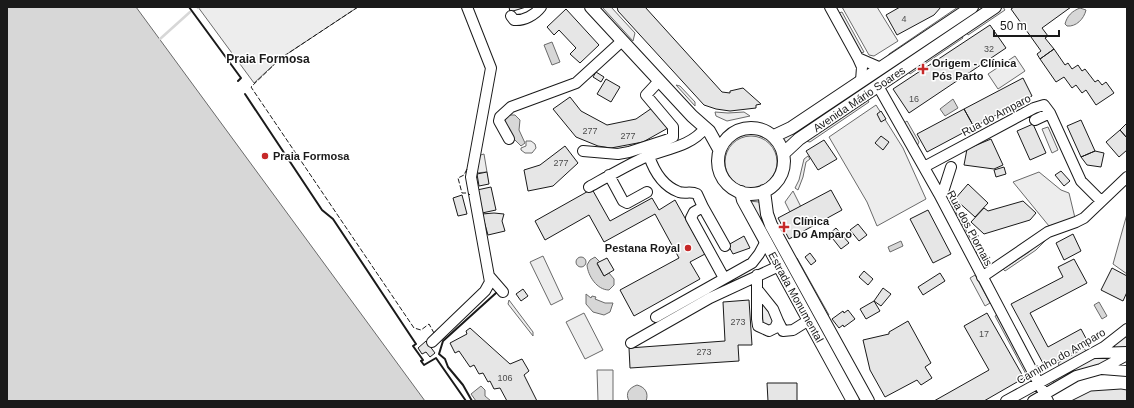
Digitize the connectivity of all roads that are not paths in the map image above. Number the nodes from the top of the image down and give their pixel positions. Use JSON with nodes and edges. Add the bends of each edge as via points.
{"nodes":[{"id":1,"x":467,"y":7,"type":"edge"},
{"id":2,"x":541,"y":7,"type":"edge"},
{"id":3,"x":591,"y":7,"type":"edge"},
{"id":4,"x":830,"y":7,"type":"edge"},
{"id":5,"x":972,"y":7,"type":"edge"},
{"id":6,"x":995,"y":7,"type":"edge"},
{"id":7,"x":512,"y":16,"type":"dead end"},
{"id":8,"x":622,"y":41,"type":"junction"},
{"id":9,"x":858,"y":58,"type":"junction"},
{"id":10,"x":881,"y":68,"type":"junction"},
{"id":11,"x":659,"y":81,"type":"junction"},
{"id":12,"x":861,"y":81,"type":"junction"},
{"id":13,"x":878,"y":86,"type":"junction"},
{"id":14,"x":1050,"y":113,"type":"junction"},
{"id":15,"x":1034,"y":120,"type":"dead end"},
{"id":16,"x":707,"y":129,"type":"junction"},
{"id":17,"x":730,"y":134,"type":"junction"},
{"id":18,"x":774,"y":136,"type":"junction"},
{"id":19,"x":509,"y":139,"type":"dead end"},
{"id":20,"x":719,"y":149,"type":"junction"},
{"id":21,"x":583,"y":151,"type":"dead end"},
{"id":22,"x":784,"y":153,"type":"junction"},
{"id":23,"x":649,"y":156,"type":"junction"},
{"id":24,"x":924,"y":167,"type":"junction"},
{"id":25,"x":951,"y":167,"type":"dead end"},
{"id":26,"x":609,"y":175,"type":"junction"},
{"id":27,"x":1127,"y":176,"type":"edge"},
{"id":28,"x":589,"y":187,"type":"dead end"},
{"id":29,"x":764,"y":191,"type":"junction"},
{"id":30,"x":647,"y":192,"type":"dead end"},
{"id":31,"x":741,"y":192,"type":"junction"},
{"id":32,"x":938,"y":194,"type":"junction"},
{"id":33,"x":1101,"y":200,"type":"junction"},
{"id":34,"x":702,"y":207,"type":"junction"},
{"id":35,"x":766,"y":241,"type":"junction"},
{"id":36,"x":725,"y":246,"type":"dead end"},
{"id":37,"x":779,"y":266,"type":"junction"},
{"id":38,"x":757,"y":275,"type":"junction"},
{"id":39,"x":490,"y":277,"type":"junction"},
{"id":40,"x":982,"y":277,"type":"junction"},
{"id":41,"x":724,"y":278,"type":"junction"},
{"id":42,"x":757,"y":289,"type":"junction"},
{"id":43,"x":503,"y":292,"type":"dead end"},
{"id":44,"x":656,"y":317,"type":"dead end"},
{"id":45,"x":809,"y":320,"type":"junction"},
{"id":46,"x":778,"y":321,"type":"junction"},
{"id":47,"x":1127,"y":329,"type":"edge"},
{"id":48,"x":432,"y":342,"type":"dead end"},
{"id":49,"x":631,"y":343,"type":"dead end"},
{"id":50,"x":1127,"y":352,"type":"edge"},
{"id":51,"x":1093,"y":353,"type":"junction"},
{"id":52,"x":1127,"y":355,"type":"edge"},
{"id":53,"x":1100,"y":369,"type":"junction"},
{"id":54,"x":1127,"y":371,"type":"edge"},
{"id":55,"x":1039,"y":383,"type":"junction"},
{"id":56,"x":1024,"y":391,"type":"junction"},
{"id":57,"x":1047,"y":397,"type":"edge"},
{"id":58,"x":854,"y":401,"type":"edge"},
{"id":59,"x":868,"y":401,"type":"edge"},
{"id":60,"x":1006,"y":401,"type":"edge"},
{"id":61,"x":1032,"y":401,"type":"edge"}],
"edges":[{"from":1,"to":39,"type":"street","via":[[491,68],[471,177]]},
{"from":2,"to":7,"type":"street","via":[[528,18],[514,20]]},
{"from":3,"to":8,"type":"main road"},
{"from":4,"to":9,"type":"street"},
{"from":5,"to":10,"type":"main road","name":"Avenida Mário Soares"},
{"from":6,"to":13,"type":"main road","name":"Avenida Mário Soares"},
{"from":8,"to":11,"type":"main road"},
{"from":8,"to":19,"type":"street","via":[[576,83],[507,109],[499,121]]},
{"from":9,"to":10,"type":"street"},
{"from":9,"to":12,"type":"street","via":[[862,67]]},
{"from":10,"to":12,"type":"main road","name":"Avenida Mário Soares"},
{"from":11,"to":16,"type":"main road"},
{"from":11,"to":21,"type":"street","via":[[646,95],[673,127],[673,136],[623,153]]},
{"from":12,"to":18,"type":"main road","name":"Avenida Mário Soares","via":[[792,128]]},
{"from":13,"to":22,"type":"main road","name":"Avenida Mário Soares","via":[[799,139]]},
{"from":13,"to":24,"type":"street","name":"Rua dos Piornais"},
{"from":14,"to":15,"type":"street"},
{"from":14,"to":24,"type":"street","name":"Rua do Amparo","via":[[1044,105],[1034,108]]},
{"from":14,"to":33,"type":"street","via":[[1081,180]]},
{"from":16,"to":17,"type":"main road"},
{"from":16,"to":20,"type":"main road"},
{"from":16,"to":23,"type":"street","via":[[691,141]]},
{"from":17,"to":18,"type":"main road","via":[[748,127],[766,131]]},
{"from":17,"to":20,"type":"main road"},
{"from":18,"to":22,"type":"main road"},
{"from":20,"to":31,"type":"main road","via":[[718,167],[721,175],[726,183]]},
{"from":22,"to":29,"type":"main road","via":[[780,176],[771,188]]},
{"from":23,"to":26,"type":"street"},
{"from":23,"to":34,"type":"street","via":[[653,168],[662,180],[678,191],[697,194]]},
{"from":24,"to":32,"type":"street","name":"Rua dos Piornais"},
{"from":25,"to":32,"type":"street","via":[[943,192]]},
{"from":26,"to":28,"type":"street"},
{"from":26,"to":30,"type":"street","via":[[623,201],[627,203]]},
{"from":27,"to":33,"type":"street"},
{"from":29,"to":31,"type":"main road","via":[[757,194]]},
{"from":29,"to":59,"type":"main road","name":"Estrada Monumental","via":[[766,214],[771,225]]},
{"from":31,"to":35,"type":"main road","name":"Estrada Monumental"},
{"from":32,"to":40,"type":"street","name":"Rua dos Piornais"},
{"from":33,"to":40,"type":"street","via":[[1084,218],[1048,232]]},
{"from":34,"to":36,"type":"street"},
{"from":34,"to":41,"type":"street","via":[[694,212],[691,218]]},
{"from":35,"to":37,"type":"main road","name":"Estrada Monumental"},
{"from":35,"to":41,"type":"street","via":[[752,263]]},
{"from":37,"to":38,"type":"street"},
{"from":37,"to":45,"type":"main road","name":"Estrada Monumental"},
{"from":38,"to":42,"type":"street"},
{"from":38,"to":49,"type":"street","via":[[710,298]]},
{"from":39,"to":43,"type":"street"},
{"from":39,"to":48,"type":"street","via":[[485,292]]},
{"from":40,"to":55,"type":"street","name":"Rua dos Piornais"},
{"from":41,"to":44,"type":"street"},
{"from":42,"to":46,"type":"street","via":[[773,309]]},
{"from":42,"to":46,"type":"street","via":[[758,326],[769,331],[775,328]]},
{"from":45,"to":46,"type":"street","via":[[788,332],[783,331]]},
{"from":45,"to":58,"type":"main road","name":"Estrada Monumental"},
{"from":47,"to":51,"type":"street","name":"Caminho do Amparo"},
{"from":50,"to":51,"type":"street"},
{"from":51,"to":55,"type":"street","name":"Caminho do Amparo"},
{"from":52,"to":53,"type":"street"},
{"from":53,"to":54,"type":"street"},
{"from":53,"to":57,"type":"street","via":[[1076,376]]},
{"from":55,"to":56,"type":"street","name":"Caminho do Amparo"},
{"from":55,"to":57,"type":"street","name":"Rua dos Piornais"},
{"from":56,"to":60,"type":"street","name":"Caminho do Amparo"},
{"from":56,"to":61,"type":"street","via":[[1031,394]]},
{"from":57,"to":61,"type":"street"}]}
